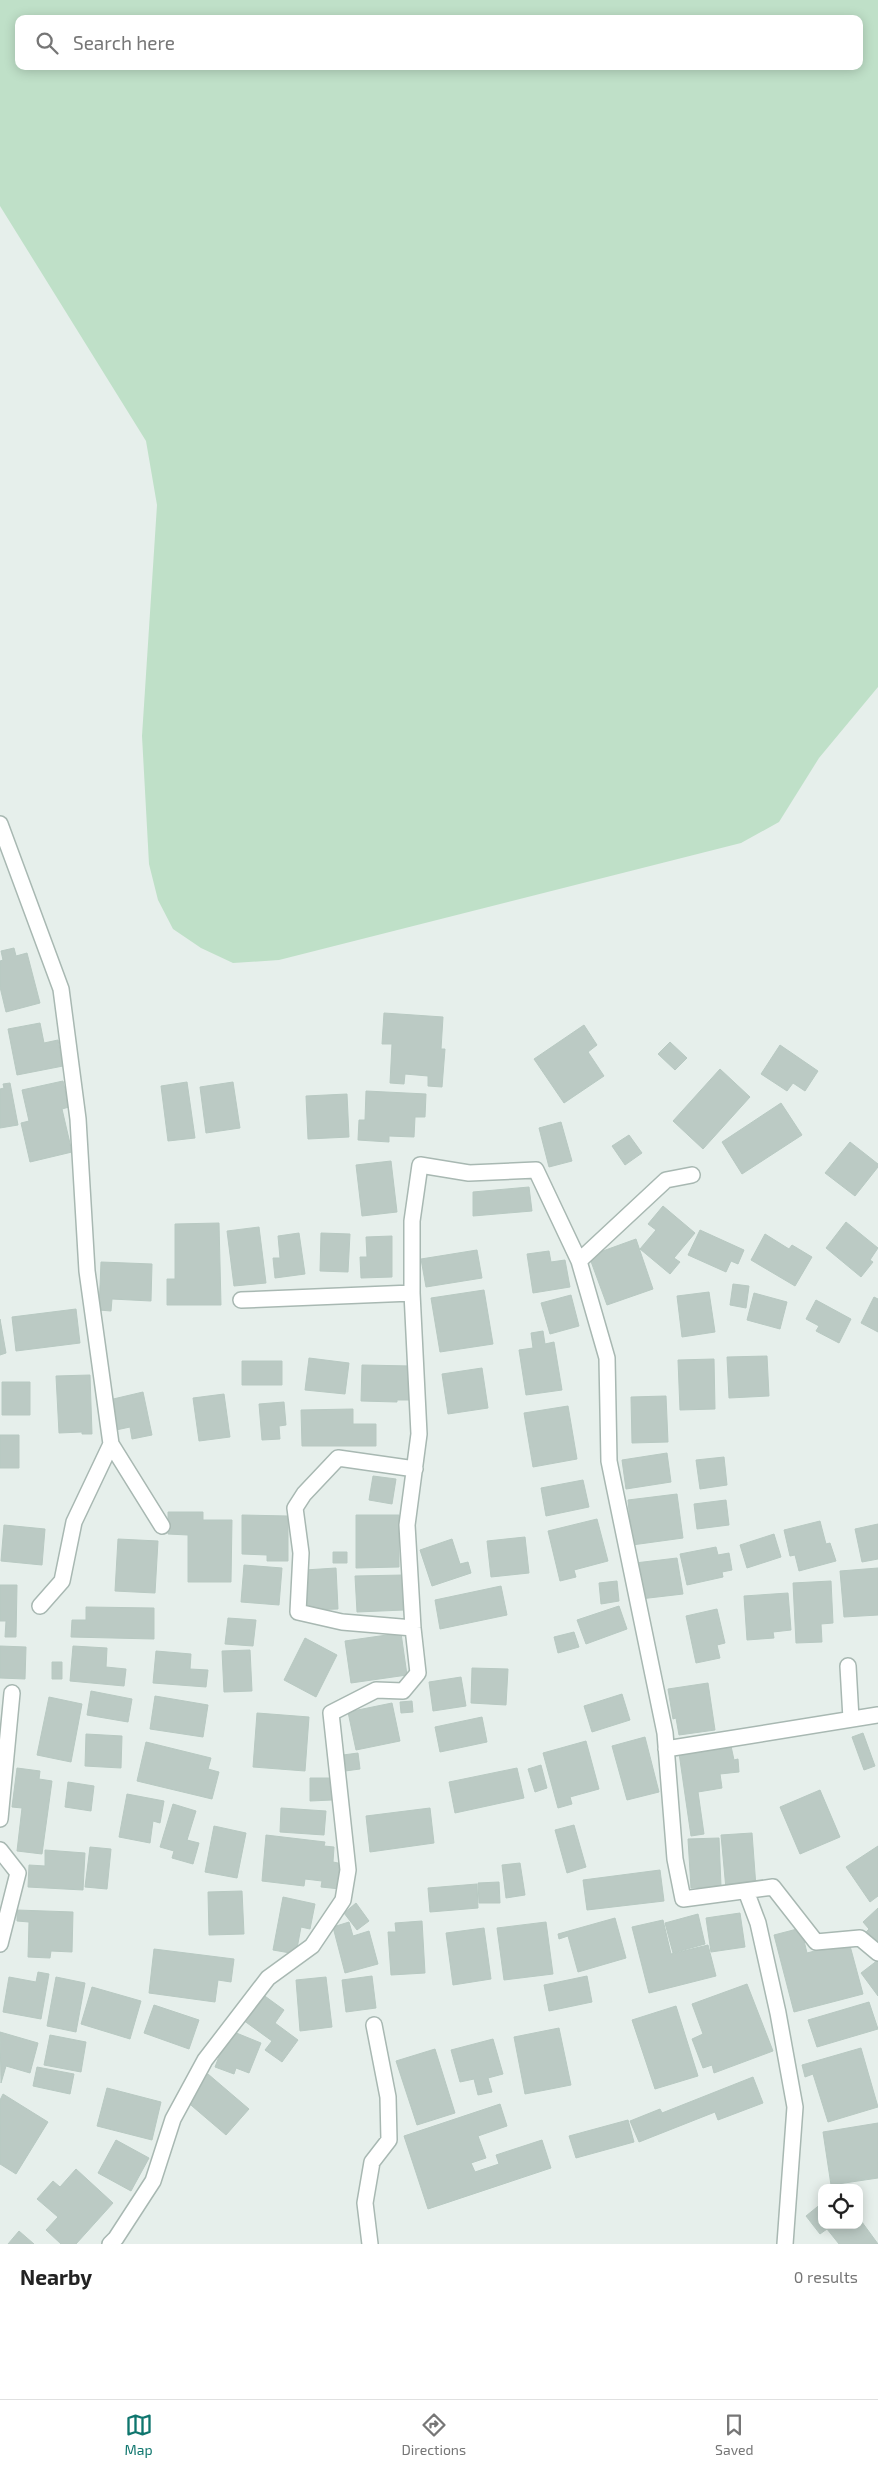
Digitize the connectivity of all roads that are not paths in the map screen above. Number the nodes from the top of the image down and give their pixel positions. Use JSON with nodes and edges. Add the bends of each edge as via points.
{"nodes":[{"id":1,"x":0,"y":824,"type":"edge"},
{"id":2,"x":692,"y":1175,"type":"dead end"},
{"id":3,"x":579,"y":1261,"type":"junction"},
{"id":4,"x":412,"y":1293,"type":"junction"},
{"id":5,"x":241,"y":1300,"type":"dead end"},
{"id":6,"x":111,"y":1444,"type":"junction"},
{"id":7,"x":414,"y":1469,"type":"junction"},
{"id":8,"x":162,"y":1526,"type":"dead end"},
{"id":9,"x":40,"y":1606,"type":"dead end"},
{"id":10,"x":413,"y":1628,"type":"junction"},
{"id":11,"x":848,"y":1666,"type":"dead end"},
{"id":12,"x":12,"y":1693,"type":"dead end"},
{"id":13,"x":878,"y":1715,"type":"edge"},
{"id":14,"x":851,"y":1719,"type":"junction"},
{"id":15,"x":666,"y":1749,"type":"junction"},
{"id":16,"x":0,"y":1819,"type":"edge"},
{"id":17,"x":0,"y":1850,"type":"edge"},
{"id":18,"x":746,"y":1890,"type":"junction"},
{"id":19,"x":0,"y":1944,"type":"edge"},
{"id":20,"x":878,"y":1953,"type":"edge"},
{"id":21,"x":374,"y":2025,"type":"dead end"},
{"id":22,"x":110,"y":2244,"type":"edge"},
{"id":23,"x":370,"y":2244,"type":"edge"},
{"id":24,"x":785,"y":2244,"type":"edge"}],
"edges":[{"from":1,"to":6,"type":"street","via":[[61,989],[78,1119],[87,1271]]},
{"from":2,"to":3,"type":"street","via":[[666,1180]]},
{"from":3,"to":4,"type":"street","via":[[536,1170],[468,1173],[420,1165],[412,1221]]},
{"from":3,"to":15,"type":"street","via":[[607,1358],[609,1461]]},
{"from":4,"to":5,"type":"street"},
{"from":4,"to":7,"type":"street","via":[[419,1434]]},
{"from":6,"to":8,"type":"street"},
{"from":6,"to":9,"type":"street","via":[[74,1522],[62,1581]]},
{"from":7,"to":10,"type":"street","via":[[407,1525]]},
{"from":7,"to":10,"type":"street","via":[[338,1458],[295,1508],[301,1553],[298,1612],[342,1622]]},
{"from":10,"to":22,"type":"street","via":[[418,1673],[403,1691],[376,1690],[331,1712],[348,1870],[343,1900],[312,1946],[268,1978],[205,2060],[173,2119],[153,2181]]},
{"from":11,"to":14,"type":"street"},
{"from":12,"to":16,"type":"street"},
{"from":13,"to":14,"type":"street"},
{"from":14,"to":15,"type":"street"},
{"from":15,"to":18,"type":"street","via":[[675,1859],[683,1898]]},
{"from":17,"to":19,"type":"street","via":[[18,1874]]},
{"from":18,"to":20,"type":"street","via":[[773,1887],[816,1942],[860,1938]]},
{"from":18,"to":24,"type":"street","via":[[760,1932],[795,2107]]},
{"from":21,"to":23,"type":"street","via":[[388,2097],[389,2140],[372,2162],[366,2203]]}]}
